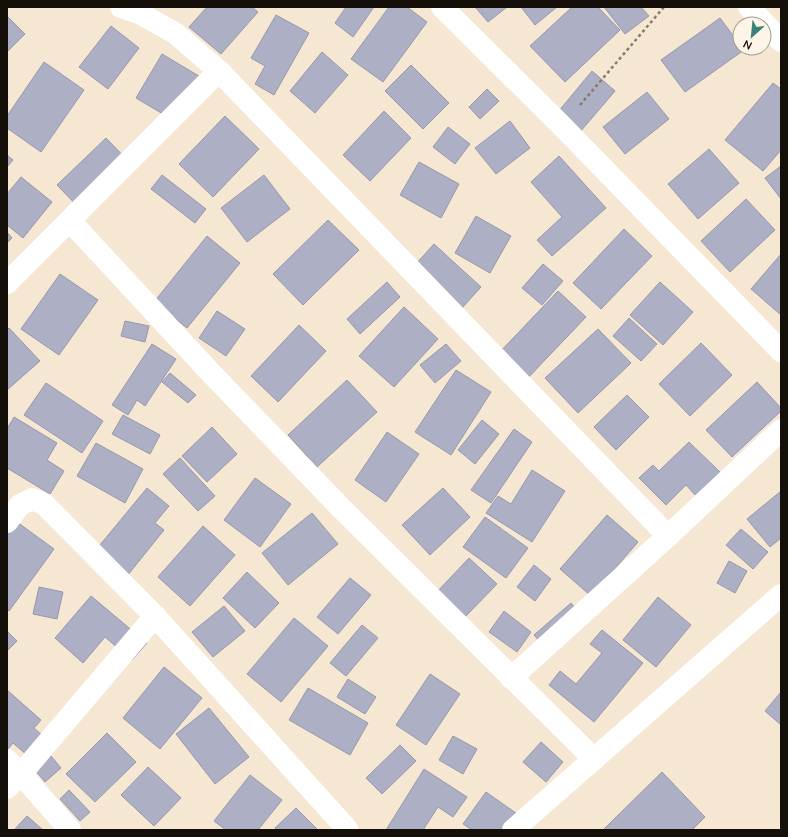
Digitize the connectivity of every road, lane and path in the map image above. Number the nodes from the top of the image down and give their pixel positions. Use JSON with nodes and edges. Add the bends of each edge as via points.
{"nodes":[{"id":1,"x":120,"y":7,"type":"edge"},
{"id":2,"x":442,"y":7,"type":"edge"},
{"id":3,"x":664,"y":7,"type":"edge"},
{"id":4,"x":749,"y":7,"type":"edge"},
{"id":5,"x":781,"y":41,"type":"edge"},
{"id":6,"x":219,"y":71,"type":"junction"},
{"id":7,"x":562,"y":126,"type":"junction"},
{"id":8,"x":70,"y":221,"type":"junction"},
{"id":9,"x":10,"y":274,"type":"edge"},
{"id":10,"x":781,"y":351,"type":"edge"},
{"id":11,"x":781,"y":430,"type":"edge"},
{"id":12,"x":7,"y":522,"type":"edge"},
{"id":13,"x":668,"y":536,"type":"junction"},
{"id":14,"x":781,"y":595,"type":"edge"},
{"id":15,"x":155,"y":616,"type":"junction"},
{"id":16,"x":511,"y":678,"type":"junction"},
{"id":17,"x":594,"y":759,"type":"junction"},
{"id":18,"x":12,"y":774,"type":"edge"},
{"id":19,"x":70,"y":830,"type":"edge"},
{"id":20,"x":348,"y":830,"type":"edge"},
{"id":21,"x":513,"y":830,"type":"edge"}],
"edges":[{"from":1,"to":6,"type":"street","via":[[139,13],[175,33]]},
{"from":2,"to":7,"type":"street"},
{"from":3,"to":7,"type":"path"},
{"from":4,"to":5,"type":"street"},
{"from":6,"to":8,"type":"street"},
{"from":6,"to":13,"type":"street"},
{"from":7,"to":10,"type":"street"},
{"from":8,"to":9,"type":"street"},
{"from":8,"to":16,"type":"street","via":[[330,497]]},
{"from":11,"to":13,"type":"street"},
{"from":12,"to":15,"type":"street","via":[[20,505],[32,499],[44,504]]},
{"from":13,"to":16,"type":"street"},
{"from":14,"to":17,"type":"street"},
{"from":15,"to":18,"type":"street"},
{"from":15,"to":20,"type":"street"},
{"from":16,"to":17,"type":"street"},
{"from":17,"to":21,"type":"street"},
{"from":18,"to":19,"type":"street"}]}
